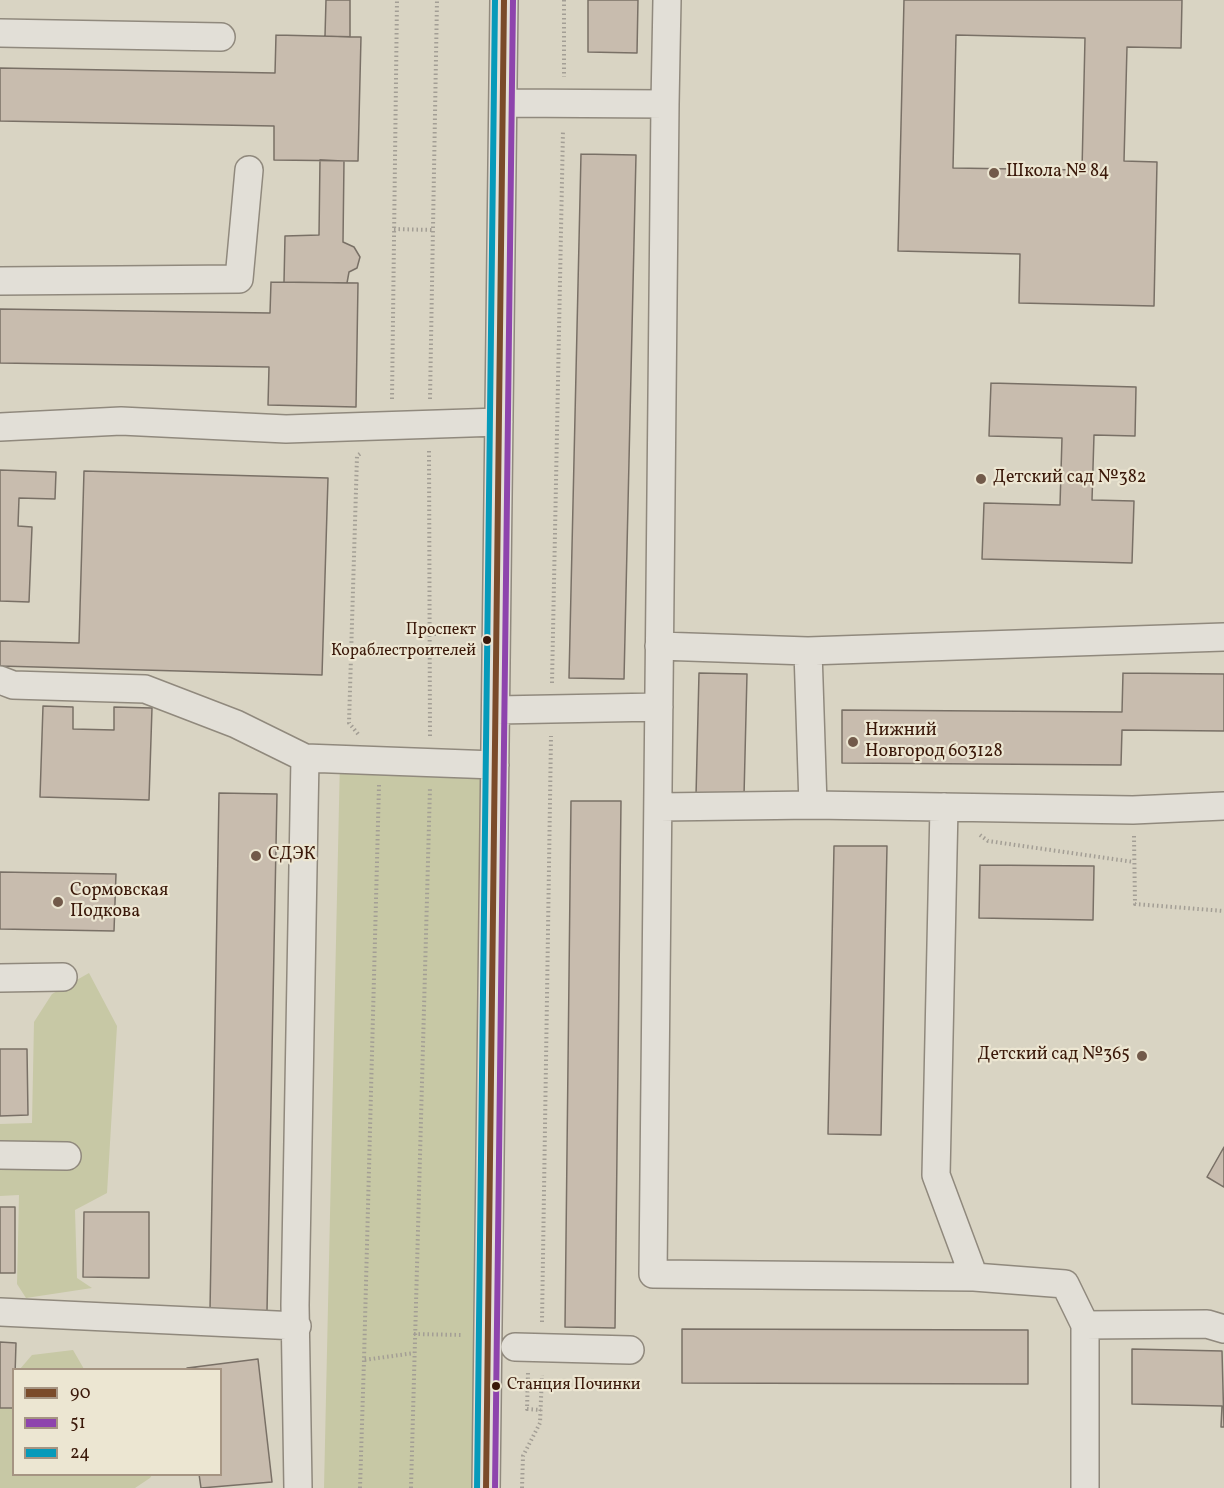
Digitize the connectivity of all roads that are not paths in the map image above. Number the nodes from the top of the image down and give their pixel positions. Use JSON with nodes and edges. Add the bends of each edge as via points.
{"nodes":[{"id":1,"x":504,"y":0,"type":"edge"},
{"id":2,"x":667,"y":0,"type":"edge"},
{"id":3,"x":0,"y":33,"type":"edge"},
{"id":4,"x":221,"y":37,"type":"dead end"},
{"id":5,"x":505,"y":103,"type":"junction"},
{"id":6,"x":665,"y":104,"type":"junction"},
{"id":7,"x":249,"y":170,"type":"dead end"},
{"id":8,"x":0,"y":281,"type":"edge"},
{"id":9,"x":499,"y":422,"type":"junction"},
{"id":10,"x":0,"y":427,"type":"edge"},
{"id":11,"x":1224,"y":637,"type":"edge"},
{"id":12,"x":659,"y":646,"type":"junction"},
{"id":13,"x":808,"y":651,"type":"junction"},
{"id":14,"x":0,"y":680,"type":"edge"},
{"id":15,"x":659,"y":707,"type":"junction"},
{"id":16,"x":497,"y":710,"type":"junction"},
{"id":17,"x":305,"y":758,"type":"junction"},
{"id":18,"x":495,"y":765,"type":"junction"},
{"id":19,"x":813,"y":805,"type":"junction"},
{"id":20,"x":1224,"y":806,"type":"edge"},
{"id":21,"x":660,"y":807,"type":"junction"},
{"id":22,"x":944,"y":807,"type":"junction"},
{"id":23,"x":63,"y":977,"type":"dead end"},
{"id":24,"x":0,"y":978,"type":"edge"},
{"id":25,"x":0,"y":1155,"type":"edge"},
{"id":26,"x":67,"y":1156,"type":"dead end"},
{"id":27,"x":974,"y":1277,"type":"junction"},
{"id":28,"x":0,"y":1312,"type":"edge"},
{"id":29,"x":1085,"y":1324,"type":"junction"},
{"id":30,"x":297,"y":1326,"type":"junction"},
{"id":31,"x":1224,"y":1329,"type":"edge"},
{"id":32,"x":630,"y":1350,"type":"dead end"},
{"id":33,"x":528,"y":1354,"type":"road end"},
{"id":34,"x":298,"y":1488,"type":"edge"},
{"id":35,"x":486,"y":1488,"type":"edge"},
{"id":36,"x":1084,"y":1488,"type":"edge"}],
"edges":[{"from":1,"to":5,"type":"street"},
{"from":2,"to":6,"type":"street"},
{"from":3,"to":4,"type":"street"},
{"from":5,"to":6,"type":"street"},
{"from":5,"to":9,"type":"street"},
{"from":6,"to":12,"type":"street"},
{"from":7,"to":8,"type":"street","via":[[239,279]]},
{"from":9,"to":10,"type":"street","via":[[286,429],[121,421]]},
{"from":9,"to":16,"type":"street"},
{"from":11,"to":13,"type":"street"},
{"from":12,"to":13,"type":"street"},
{"from":12,"to":15,"type":"street"},
{"from":13,"to":19,"type":"street"},
{"from":14,"to":17,"type":"street","via":[[13,686],[145,689],[236,724]]},
{"from":15,"to":16,"type":"street"},
{"from":15,"to":21,"type":"street"},
{"from":16,"to":18,"type":"street"},
{"from":17,"to":18,"type":"street"},
{"from":17,"to":30,"type":"street"},
{"from":18,"to":35,"type":"street"},
{"from":19,"to":21,"type":"street"},
{"from":19,"to":22,"type":"street"},
{"from":20,"to":22,"type":"street","via":[[1133,810]]},
{"from":21,"to":27,"type":"street","via":[[653,1274]]},
{"from":22,"to":27,"type":"street","via":[[936,1175]]},
{"from":23,"to":24,"type":"street"},
{"from":25,"to":26,"type":"street"},
{"from":27,"to":29,"type":"street","via":[[1065,1284]]},
{"from":28,"to":30,"type":"street"},
{"from":29,"to":31,"type":"street","via":[[1207,1324]]},
{"from":29,"to":36,"type":"street"},
{"from":30,"to":34,"type":"street"},
{"from":32,"to":33,"type":"street"}]}
